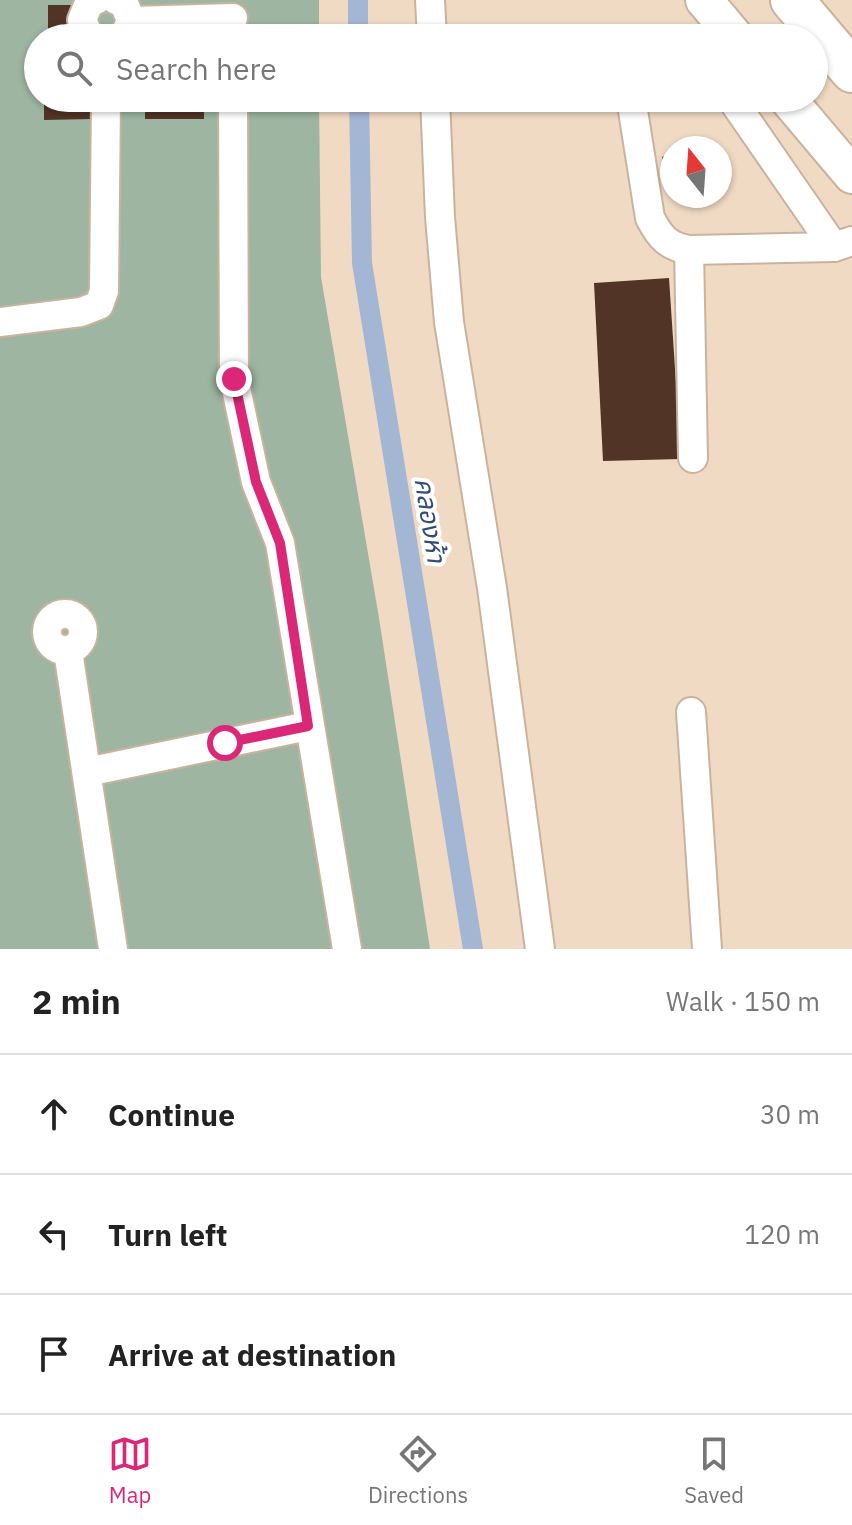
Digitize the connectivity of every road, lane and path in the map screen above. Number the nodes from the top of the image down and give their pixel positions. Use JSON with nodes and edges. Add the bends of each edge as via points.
{"nodes":[{"id":1,"x":96,"y":0,"type":"edge"},
{"id":2,"x":430,"y":0,"type":"edge"},
{"id":3,"x":704,"y":0,"type":"edge"},
{"id":4,"x":792,"y":0,"type":"edge"},
{"id":5,"x":233,"y":19,"type":"edge"},
{"id":6,"x":123,"y":20,"type":"edge"},
{"id":7,"x":84,"y":24,"type":"edge"},
{"id":8,"x":431,"y":24,"type":"edge"},
{"id":9,"x":724,"y":24,"type":"edge"},
{"id":10,"x":812,"y":24,"type":"edge"},
{"id":11,"x":828,"y":43,"type":"edge"},
{"id":12,"x":852,"y":71,"type":"edge"},
{"id":13,"x":106,"y":112,"type":"edge"},
{"id":14,"x":233,"y":112,"type":"edge"},
{"id":15,"x":436,"y":112,"type":"edge"},
{"id":16,"x":633,"y":112,"type":"edge"},
{"id":17,"x":742,"y":112,"type":"edge"},
{"id":18,"x":799,"y":112,"type":"edge"},
{"id":19,"x":852,"y":175,"type":"edge"},
{"id":20,"x":843,"y":244,"type":"edge"},
{"id":21,"x":689,"y":250,"type":"junction"},
{"id":22,"x":0,"y":322,"type":"edge"},
{"id":23,"x":693,"y":458,"type":"dead end"},
{"id":24,"x":68,"y":651,"type":"dead end"},
{"id":25,"x":691,"y":712,"type":"dead end"},
{"id":26,"x":308,"y":726,"type":"junction"},
{"id":27,"x":87,"y":772,"type":"junction"},
{"id":28,"x":113,"y":949,"type":"edge"},
{"id":29,"x":347,"y":949,"type":"edge"},
{"id":30,"x":540,"y":949,"type":"edge"},
{"id":31,"x":707,"y":949,"type":"edge"}],
"edges":[{"from":1,"to":7,"type":"street","via":[[89,3]]},
{"from":2,"to":8,"type":"street"},
{"from":3,"to":9,"type":"main road"},
{"from":4,"to":10,"type":"highway"},
{"from":5,"to":6,"type":"street"},
{"from":11,"to":12,"type":"highway"},
{"from":13,"to":22,"type":"street","via":[[104,291],[99,305]]},
{"from":14,"to":26,"type":"street","via":[[234,379],[256,482],[280,543]]},
{"from":15,"to":30,"type":"street","via":[[449,322],[492,588]]},
{"from":16,"to":21,"type":"street","via":[[650,218],[667,243]]},
{"from":17,"to":20,"type":"street"},
{"from":18,"to":19,"type":"main road"},
{"from":20,"to":21,"type":"street"},
{"from":21,"to":23,"type":"street"},
{"from":24,"to":27,"type":"street"},
{"from":25,"to":31,"type":"street"},
{"from":26,"to":27,"type":"street"},
{"from":26,"to":29,"type":"street"},
{"from":27,"to":28,"type":"street"}]}
